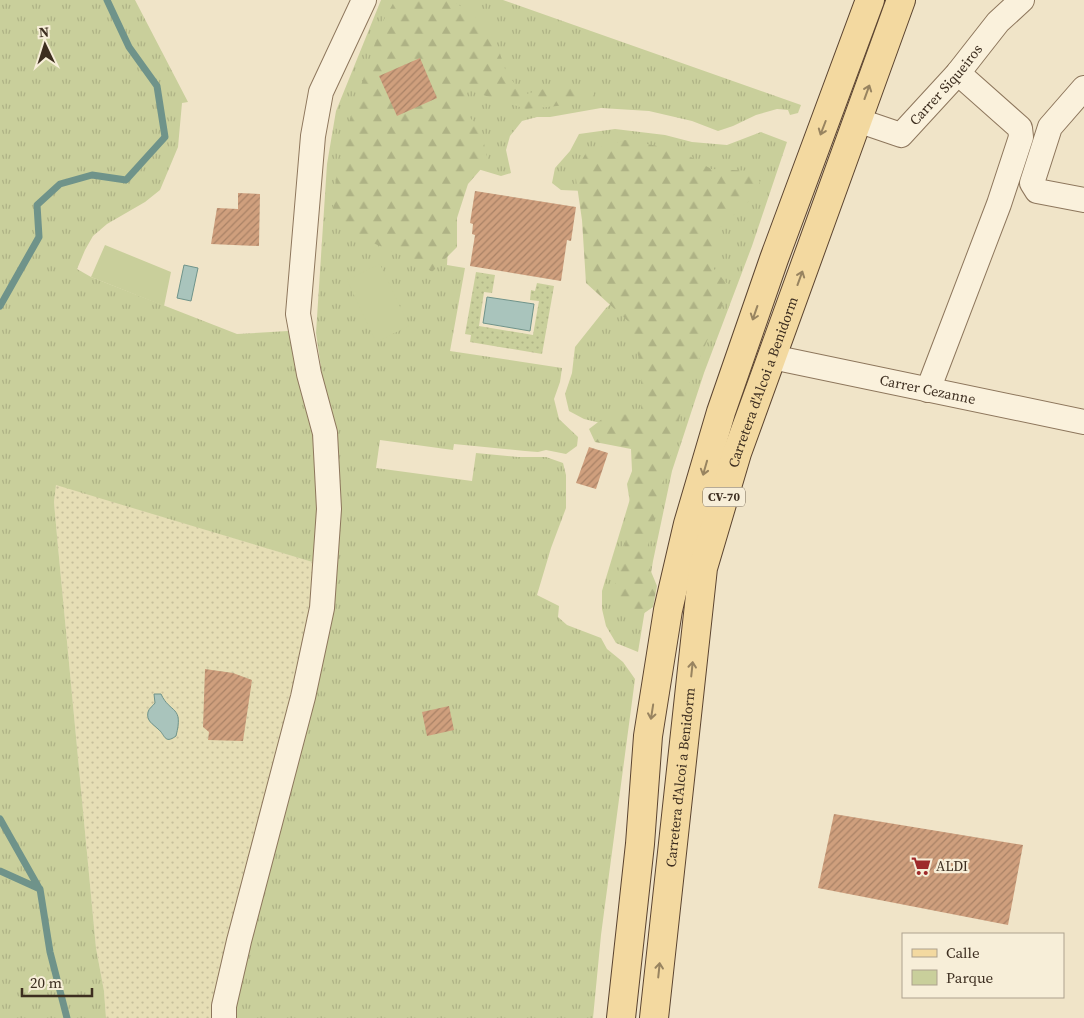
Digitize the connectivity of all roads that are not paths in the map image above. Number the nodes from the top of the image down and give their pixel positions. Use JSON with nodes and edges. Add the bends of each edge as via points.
{"nodes":[{"id":1,"x":364,"y":0,"type":"edge"},
{"id":2,"x":870,"y":0,"type":"edge"},
{"id":3,"x":900,"y":0,"type":"edge"},
{"id":4,"x":1022,"y":0,"type":"edge"},
{"id":5,"x":958,"y":73,"type":"junction"},
{"id":6,"x":1084,"y":88,"type":"edge"},
{"id":7,"x":857,"y":120,"type":"junction"},
{"id":8,"x":1084,"y":200,"type":"edge"},
{"id":9,"x":772,"y":357,"type":"junction"},
{"id":10,"x":928,"y":390,"type":"junction"},
{"id":11,"x":1084,"y":422,"type":"edge"},
{"id":12,"x":224,"y":1018,"type":"edge"},
{"id":13,"x":621,"y":1018,"type":"edge"},
{"id":14,"x":654,"y":1018,"type":"edge"}],
"edges":[{"from":1,"to":12,"type":"street","via":[[321,92],[312,136],[298,314],[309,374],[325,433],[329,509],[322,608],[303,697],[239,941]]},
{"from":2,"to":13,"type":"main road","name":"Carretera d'Alcoi a Benidorm","number":"CV-70","one_way":true,"via":[[770,268],[721,412],[688,524],[668,610],[648,736]]},
{"from":7,"to":3,"type":"main road","name":"Carretera d'Alcoi a Benidorm","number":"CV-70","one_way":true},
{"from":4,"to":5,"type":"street","name":"Carrer Siqueiros","via":[[998,22]]},
{"from":5,"to":7,"type":"street","name":"Carrer Siqueiros","via":[[901,135]]},
{"from":5,"to":10,"type":"street","via":[[1020,128],[1022,137]]},
{"from":6,"to":8,"type":"street","via":[[1050,128],[1032,183],[1037,191]]},
{"from":9,"to":7,"type":"main road","name":"Carretera d'Alcoi a Benidorm","number":"CV-70","one_way":true},
{"from":9,"to":10,"type":"street","name":"Carrer Cezanne"},
{"from":14,"to":9,"type":"main road","name":"Carretera d'Alcoi a Benidorm","number":"CV-70","one_way":true,"via":[[703,568],[737,454]]},
{"from":10,"to":11,"type":"street","name":"Carrer Cezanne"}]}
